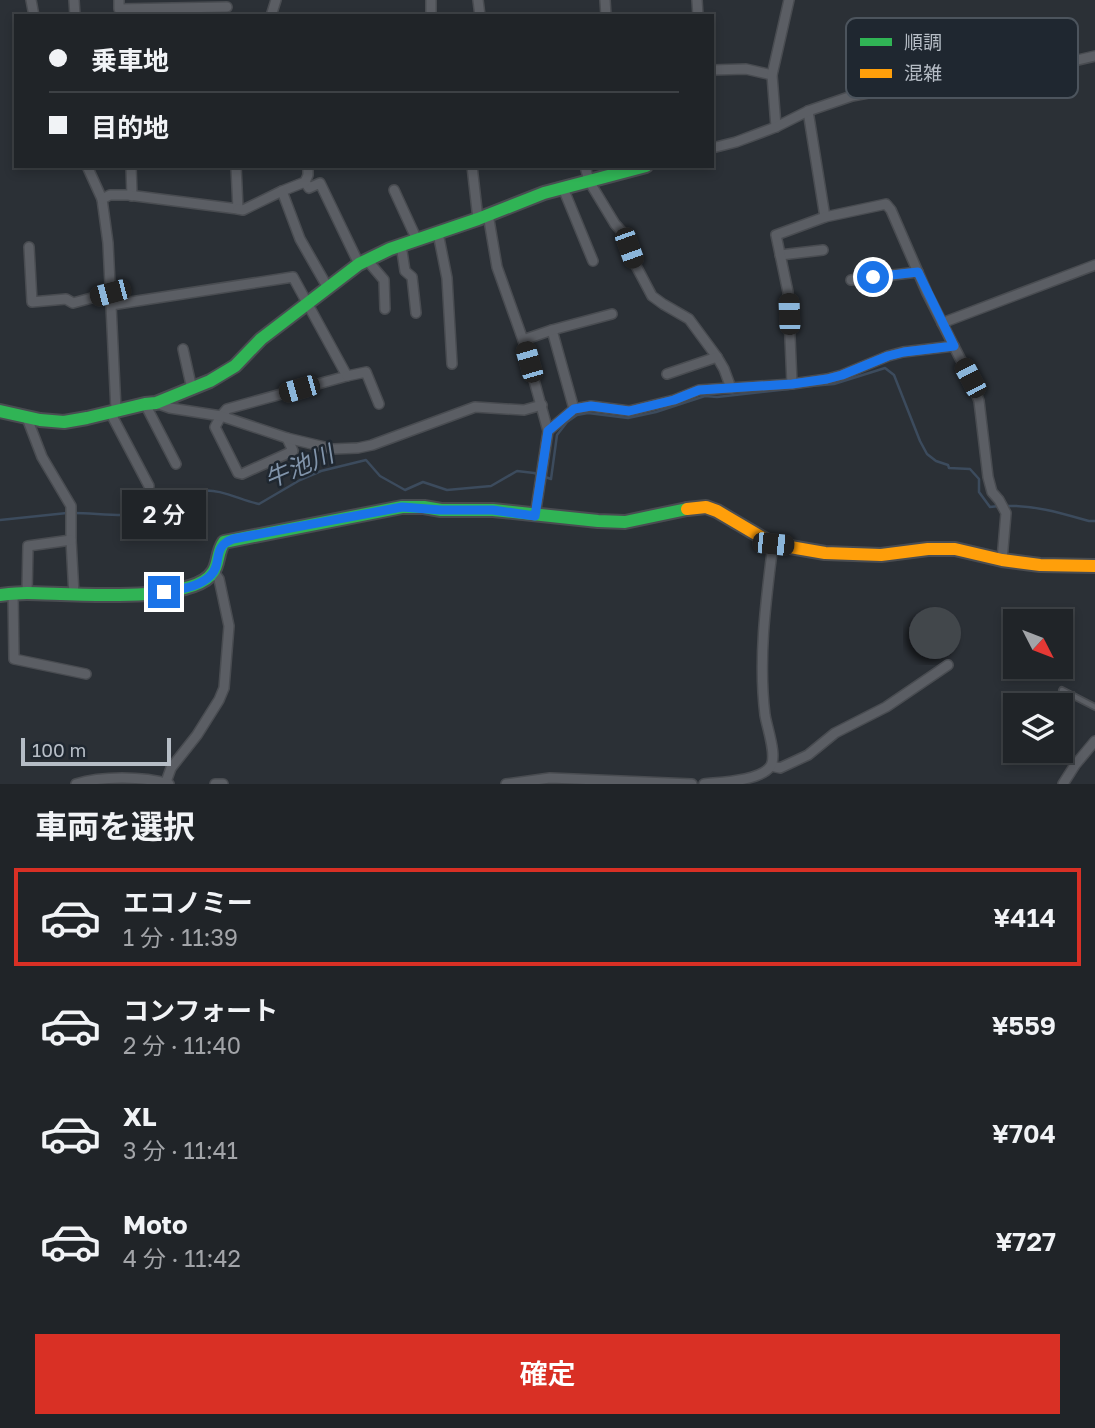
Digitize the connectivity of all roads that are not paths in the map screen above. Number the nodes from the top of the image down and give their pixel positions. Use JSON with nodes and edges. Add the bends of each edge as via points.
{"nodes":[{"id":1,"x":120,"y":0,"type":"edge"},
{"id":2,"x":789,"y":0,"type":"edge"},
{"id":3,"x":227,"y":7,"type":"dead end"},
{"id":4,"x":714,"y":70,"type":"edge"},
{"id":5,"x":772,"y":75,"type":"junction"},
{"id":6,"x":846,"y":98,"type":"edge"},
{"id":7,"x":808,"y":111,"type":"junction"},
{"id":8,"x":776,"y":127,"type":"junction"},
{"id":9,"x":714,"y":148,"type":"edge"},
{"id":10,"x":88,"y":168,"type":"edge"},
{"id":11,"x":131,"y":168,"type":"edge"},
{"id":12,"x":236,"y":168,"type":"edge"},
{"id":13,"x":308,"y":168,"type":"edge"},
{"id":14,"x":472,"y":168,"type":"edge"},
{"id":15,"x":586,"y":168,"type":"edge"},
{"id":16,"x":638,"y":168,"type":"edge"},
{"id":17,"x":589,"y":181,"type":"junction"},
{"id":18,"x":305,"y":182,"type":"junction"},
{"id":19,"x":563,"y":188,"type":"junction"},
{"id":20,"x":394,"y":190,"type":"dead end"},
{"id":21,"x":282,"y":191,"type":"junction"},
{"id":22,"x":132,"y":196,"type":"junction"},
{"id":23,"x":102,"y":199,"type":"junction"},
{"id":24,"x":238,"y":209,"type":"junction"},
{"id":25,"x":483,"y":217,"type":"junction"},
{"id":26,"x":825,"y":217,"type":"junction"},
{"id":27,"x":438,"y":233,"type":"junction"},
{"id":28,"x":417,"y":240,"type":"junction"},
{"id":29,"x":401,"y":245,"type":"junction"},
{"id":30,"x":29,"y":247,"type":"dead end"},
{"id":31,"x":823,"y":250,"type":"dead end"},
{"id":32,"x":780,"y":255,"type":"junction"},
{"id":33,"x":593,"y":261,"type":"dead end"},
{"id":34,"x":363,"y":262,"type":"junction"},
{"id":35,"x":1095,"y":265,"type":"edge"},
{"id":36,"x":918,"y":272,"type":"junction"},
{"id":37,"x":850,"y":279,"type":"dead end"},
{"id":38,"x":328,"y":288,"type":"junction"},
{"id":39,"x":110,"y":293,"type":"junction"},
{"id":40,"x":307,"y":303,"type":"junction"},
{"id":41,"x":111,"y":305,"type":"junction"},
{"id":42,"x":385,"y":309,"type":"dead end"},
{"id":43,"x":416,"y":313,"type":"dead end"},
{"id":44,"x":612,"y":314,"type":"dead end"},
{"id":45,"x":942,"y":323,"type":"junction"},
{"id":46,"x":552,"y":330,"type":"junction"},
{"id":47,"x":523,"y":340,"type":"junction"},
{"id":48,"x":954,"y":346,"type":"junction"},
{"id":49,"x":183,"y":348,"type":"dead end"},
{"id":50,"x":717,"y":357,"type":"junction"},
{"id":51,"x":452,"y":364,"type":"dead end"},
{"id":52,"x":667,"y":374,"type":"dead end"},
{"id":53,"x":347,"y":376,"type":"junction"},
{"id":54,"x":792,"y":384,"type":"junction"},
{"id":55,"x":191,"y":388,"type":"junction"},
{"id":56,"x":731,"y":388,"type":"junction"},
{"id":57,"x":150,"y":403,"type":"junction"},
{"id":58,"x":379,"y":404,"type":"dead end"},
{"id":59,"x":542,"y":405,"type":"junction"},
{"id":60,"x":574,"y":409,"type":"junction"},
{"id":61,"x":0,"y":411,"type":"edge"},
{"id":62,"x":113,"y":411,"type":"junction"},
{"id":63,"x":221,"y":416,"type":"junction"},
{"id":64,"x":27,"y":418,"type":"junction"},
{"id":65,"x":548,"y":431,"type":"junction"},
{"id":66,"x":287,"y":438,"type":"junction"},
{"id":67,"x":176,"y":464,"type":"dead end"},
{"id":68,"x":149,"y":486,"type":"dead end"},
{"id":69,"x":535,"y":516,"type":"junction"},
{"id":70,"x":71,"y":540,"type":"junction"},
{"id":71,"x":773,"y":544,"type":"junction"},
{"id":72,"x":1002,"y":561,"type":"junction"},
{"id":73,"x":1095,"y":566,"type":"edge"},
{"id":74,"x":214,"y":572,"type":"junction"},
{"id":75,"x":13,"y":594,"type":"edge"},
{"id":76,"x":74,"y":595,"type":"junction"},
{"id":77,"x":948,"y":665,"type":"dead end"},
{"id":78,"x":86,"y":674,"type":"dead end"},
{"id":79,"x":1062,"y":691,"type":"dead end"},
{"id":80,"x":1095,"y":707,"type":"edge"},
{"id":81,"x":1095,"y":741,"type":"edge"},
{"id":82,"x":771,"y":766,"type":"junction"},
{"id":83,"x":762,"y":780,"type":"edge"},
{"id":84,"x":138,"y":782,"type":"edge"},
{"id":85,"x":167,"y":783,"type":"edge"},
{"id":86,"x":76,"y":784,"type":"edge"},
{"id":87,"x":215,"y":784,"type":"edge"},
{"id":88,"x":223,"y":784,"type":"edge"},
{"id":89,"x":506,"y":784,"type":"edge"},
{"id":90,"x":692,"y":784,"type":"edge"},
{"id":91,"x":704,"y":784,"type":"edge"},
{"id":92,"x":1063,"y":784,"type":"edge"}],
"edges":[{"from":1,"to":3,"type":"street","via":[[119,9]]},
{"from":2,"to":5,"type":"street"},
{"from":4,"to":5,"type":"street","via":[[746,69]]},
{"from":5,"to":8,"type":"street"},
{"from":6,"to":7,"type":"street"},
{"from":7,"to":8,"type":"street"},
{"from":7,"to":26,"type":"street"},
{"from":8,"to":9,"type":"street"},
{"from":10,"to":23,"type":"street"},
{"from":11,"to":22,"type":"street"},
{"from":12,"to":24,"type":"street"},
{"from":13,"to":18,"type":"street"},
{"from":14,"to":25,"type":"street"},
{"from":15,"to":17,"type":"street"},
{"from":16,"to":17,"type":"street"},
{"from":17,"to":19,"type":"street"},
{"from":17,"to":50,"type":"street","via":[[624,234],[652,296],[689,319]]},
{"from":18,"to":21,"type":"street"},
{"from":18,"to":34,"type":"street","via":[[309,188],[320,183]]},
{"from":19,"to":25,"type":"street"},
{"from":19,"to":33,"type":"street"},
{"from":20,"to":28,"type":"street"},
{"from":21,"to":24,"type":"street","via":[[243,211]]},
{"from":21,"to":38,"type":"street","via":[[300,239]]},
{"from":22,"to":23,"type":"street"},
{"from":22,"to":24,"type":"street"},
{"from":23,"to":39,"type":"street"},
{"from":25,"to":27,"type":"street"},
{"from":25,"to":47,"type":"street"},
{"from":26,"to":32,"type":"street","via":[[776,235]]},
{"from":26,"to":36,"type":"street","via":[[886,204]]},
{"from":27,"to":28,"type":"street"},
{"from":27,"to":51,"type":"street","via":[[447,278]]},
{"from":28,"to":29,"type":"street"},
{"from":29,"to":34,"type":"street"},
{"from":29,"to":43,"type":"street","via":[[405,271],[412,276]]},
{"from":30,"to":39,"type":"street","via":[[32,302],[66,299],[73,303]]},
{"from":31,"to":32,"type":"street"},
{"from":32,"to":54,"type":"street","via":[[788,292]]},
{"from":34,"to":38,"type":"street"},
{"from":34,"to":42,"type":"street","via":[[384,280]]},
{"from":35,"to":45,"type":"street"},
{"from":36,"to":37,"type":"street"},
{"from":36,"to":45,"type":"street"},
{"from":38,"to":40,"type":"street"},
{"from":39,"to":41,"type":"street"},
{"from":40,"to":41,"type":"street","via":[[293,276]]},
{"from":40,"to":53,"type":"street"},
{"from":40,"to":55,"type":"street","via":[[261,338],[235,366]]},
{"from":41,"to":62,"type":"street"},
{"from":44,"to":46,"type":"street"},
{"from":45,"to":48,"type":"street"},
{"from":46,"to":47,"type":"street"},
{"from":46,"to":60,"type":"street"},
{"from":47,"to":59,"type":"street"},
{"from":48,"to":54,"type":"street","via":[[904,352],[842,375]]},
{"from":48,"to":72,"type":"street","via":[[979,401],[988,477],[1006,513]]},
{"from":49,"to":55,"type":"street"},
{"from":50,"to":52,"type":"street"},
{"from":50,"to":56,"type":"street"},
{"from":53,"to":58,"type":"street","via":[[366,372]]},
{"from":53,"to":63,"type":"street","via":[[227,409]]},
{"from":54,"to":56,"type":"street"},
{"from":55,"to":57,"type":"street"},
{"from":56,"to":60,"type":"street","via":[[699,390],[629,411],[591,406]]},
{"from":57,"to":62,"type":"street"},
{"from":57,"to":63,"type":"street"},
{"from":57,"to":67,"type":"street"},
{"from":59,"to":65,"type":"street"},
{"from":59,"to":66,"type":"street","via":[[524,410],[475,407],[358,448],[333,449]]},
{"from":60,"to":65,"type":"street"},
{"from":61,"to":64,"type":"street"},
{"from":62,"to":64,"type":"street","via":[[71,421]]},
{"from":62,"to":68,"type":"street"},
{"from":63,"to":66,"type":"street"},
{"from":63,"to":66,"type":"street","via":[[215,427],[237,473],[293,450]]},
{"from":64,"to":70,"type":"street","via":[[42,457],[71,506]]},
{"from":65,"to":69,"type":"street"},
{"from":69,"to":71,"type":"street","via":[[625,522],[706,507]]},
{"from":69,"to":74,"type":"street","via":[[413,507],[377,511],[233,539],[219,549]]},
{"from":70,"to":75,"type":"street","via":[[28,546]]},
{"from":70,"to":76,"type":"street"},
{"from":71,"to":72,"type":"street","via":[[847,554],[955,550]]},
{"from":71,"to":82,"type":"street","via":[[763,678]]},
{"from":72,"to":73,"type":"street"},
{"from":74,"to":76,"type":"street","via":[[184,589]]},
{"from":74,"to":85,"type":"street","via":[[229,626],[224,688],[197,736],[171,768]]},
{"from":75,"to":76,"type":"street"},
{"from":75,"to":78,"type":"street","via":[[14,659]]},
{"from":77,"to":82,"type":"street","via":[[886,707],[835,733],[808,755],[780,768]]},
{"from":79,"to":80,"type":"lane"},
{"from":81,"to":92,"type":"street"},
{"from":82,"to":83,"type":"street"},
{"from":83,"to":91,"type":"street"},
{"from":84,"to":85,"type":"street"},
{"from":84,"to":86,"type":"street","via":[[92,779]]},
{"from":87,"to":88,"type":"street"},
{"from":89,"to":90,"type":"street","via":[[550,778]]}]}
